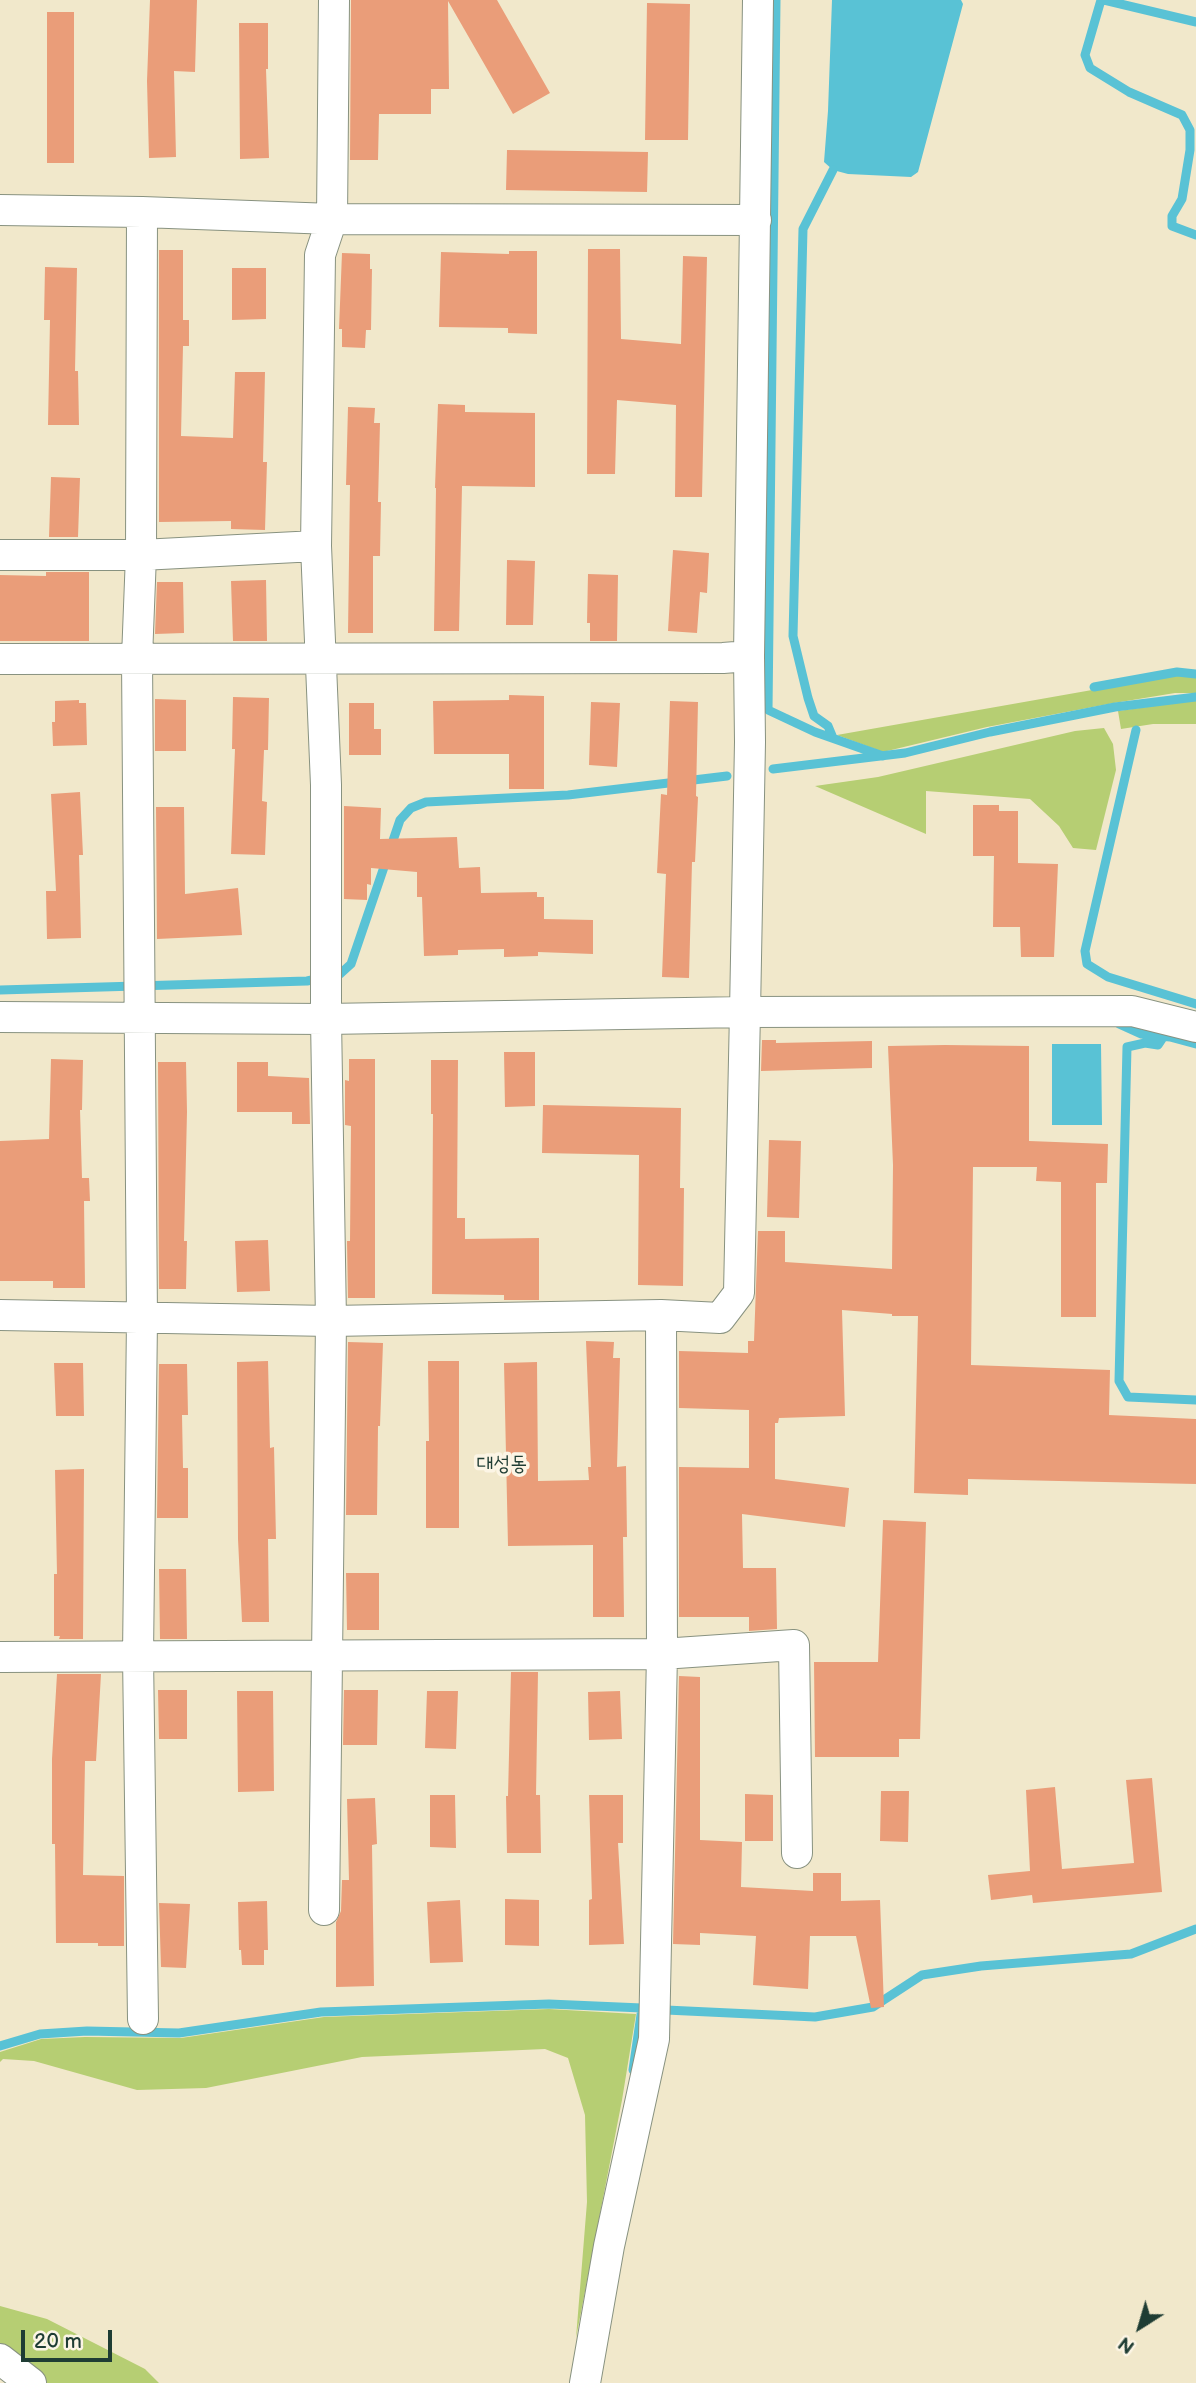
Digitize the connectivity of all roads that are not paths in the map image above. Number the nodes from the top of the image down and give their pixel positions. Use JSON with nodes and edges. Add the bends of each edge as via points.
{"nodes":[{"id":1,"x":334,"y":0,"type":"edge"},
{"id":2,"x":758,"y":0,"type":"edge"},
{"id":3,"x":0,"y":210,"type":"edge"},
{"id":4,"x":142,"y":212,"type":"junction"},
{"id":5,"x":332,"y":219,"type":"junction"},
{"id":6,"x":756,"y":220,"type":"junction"},
{"id":7,"x":316,"y":546,"type":"junction"},
{"id":8,"x":0,"y":555,"type":"edge"},
{"id":9,"x":141,"y":555,"type":"junction"},
{"id":10,"x":749,"y":656,"type":"junction"},
{"id":11,"x":137,"y":658,"type":"junction"},
{"id":12,"x":323,"y":658,"type":"junction"},
{"id":13,"x":0,"y":659,"type":"edge"},
{"id":14,"x":326,"y":994,"type":"junction"},
{"id":15,"x":139,"y":996,"type":"junction"},
{"id":16,"x":745,"y":1012,"type":"junction"},
{"id":17,"x":0,"y":1017,"type":"edge"},
{"id":18,"x":1196,"y":1027,"type":"edge"},
{"id":19,"x":0,"y":1315,"type":"edge"},
{"id":20,"x":662,"y":1315,"type":"junction"},
{"id":21,"x":142,"y":1319,"type":"junction"},
{"id":22,"x":331,"y":1321,"type":"junction"},
{"id":23,"x":327,"y":1654,"type":"junction"},
{"id":24,"x":662,"y":1654,"type":"junction"},
{"id":25,"x":138,"y":1655,"type":"junction"},
{"id":26,"x":0,"y":1657,"type":"edge"},
{"id":27,"x":797,"y":1853,"type":"dead end"},
{"id":28,"x":324,"y":1910,"type":"dead end"},
{"id":29,"x":144,"y":2020,"type":"dead end"},
{"id":30,"x":0,"y":2359,"type":"edge"},
{"id":31,"x":32,"y":2383,"type":"edge"},
{"id":32,"x":585,"y":2383,"type":"edge"}],
"edges":[{"from":1,"to":5,"type":"street"},
{"from":2,"to":6,"type":"street"},
{"from":3,"to":4,"type":"street"},
{"from":4,"to":5,"type":"street"},
{"from":4,"to":9,"type":"street"},
{"from":5,"to":6,"type":"street"},
{"from":5,"to":7,"type":"street","via":[[320,255]]},
{"from":6,"to":10,"type":"street"},
{"from":7,"to":9,"type":"street"},
{"from":7,"to":12,"type":"street"},
{"from":8,"to":9,"type":"street"},
{"from":9,"to":11,"type":"street"},
{"from":10,"to":12,"type":"street"},
{"from":10,"to":16,"type":"street"},
{"from":11,"to":12,"type":"street"},
{"from":11,"to":13,"type":"street"},
{"from":11,"to":15,"type":"street"},
{"from":12,"to":14,"type":"street"},
{"from":14,"to":15,"type":"street"},
{"from":14,"to":16,"type":"street"},
{"from":14,"to":22,"type":"street"},
{"from":15,"to":17,"type":"street"},
{"from":15,"to":21,"type":"street"},
{"from":16,"to":18,"type":"street","via":[[1132,1011]]},
{"from":16,"to":20,"type":"street","via":[[739,1293],[720,1318]]},
{"from":19,"to":21,"type":"street"},
{"from":20,"to":22,"type":"street"},
{"from":20,"to":24,"type":"street"},
{"from":21,"to":22,"type":"street"},
{"from":21,"to":25,"type":"street"},
{"from":22,"to":23,"type":"street"},
{"from":23,"to":24,"type":"street"},
{"from":23,"to":25,"type":"street"},
{"from":23,"to":28,"type":"street"},
{"from":24,"to":27,"type":"street","via":[[794,1645]]},
{"from":24,"to":32,"type":"street","via":[[654,2039],[608,2246]]},
{"from":25,"to":26,"type":"street"},
{"from":25,"to":29,"type":"street"},
{"from":30,"to":31,"type":"street"}]}
